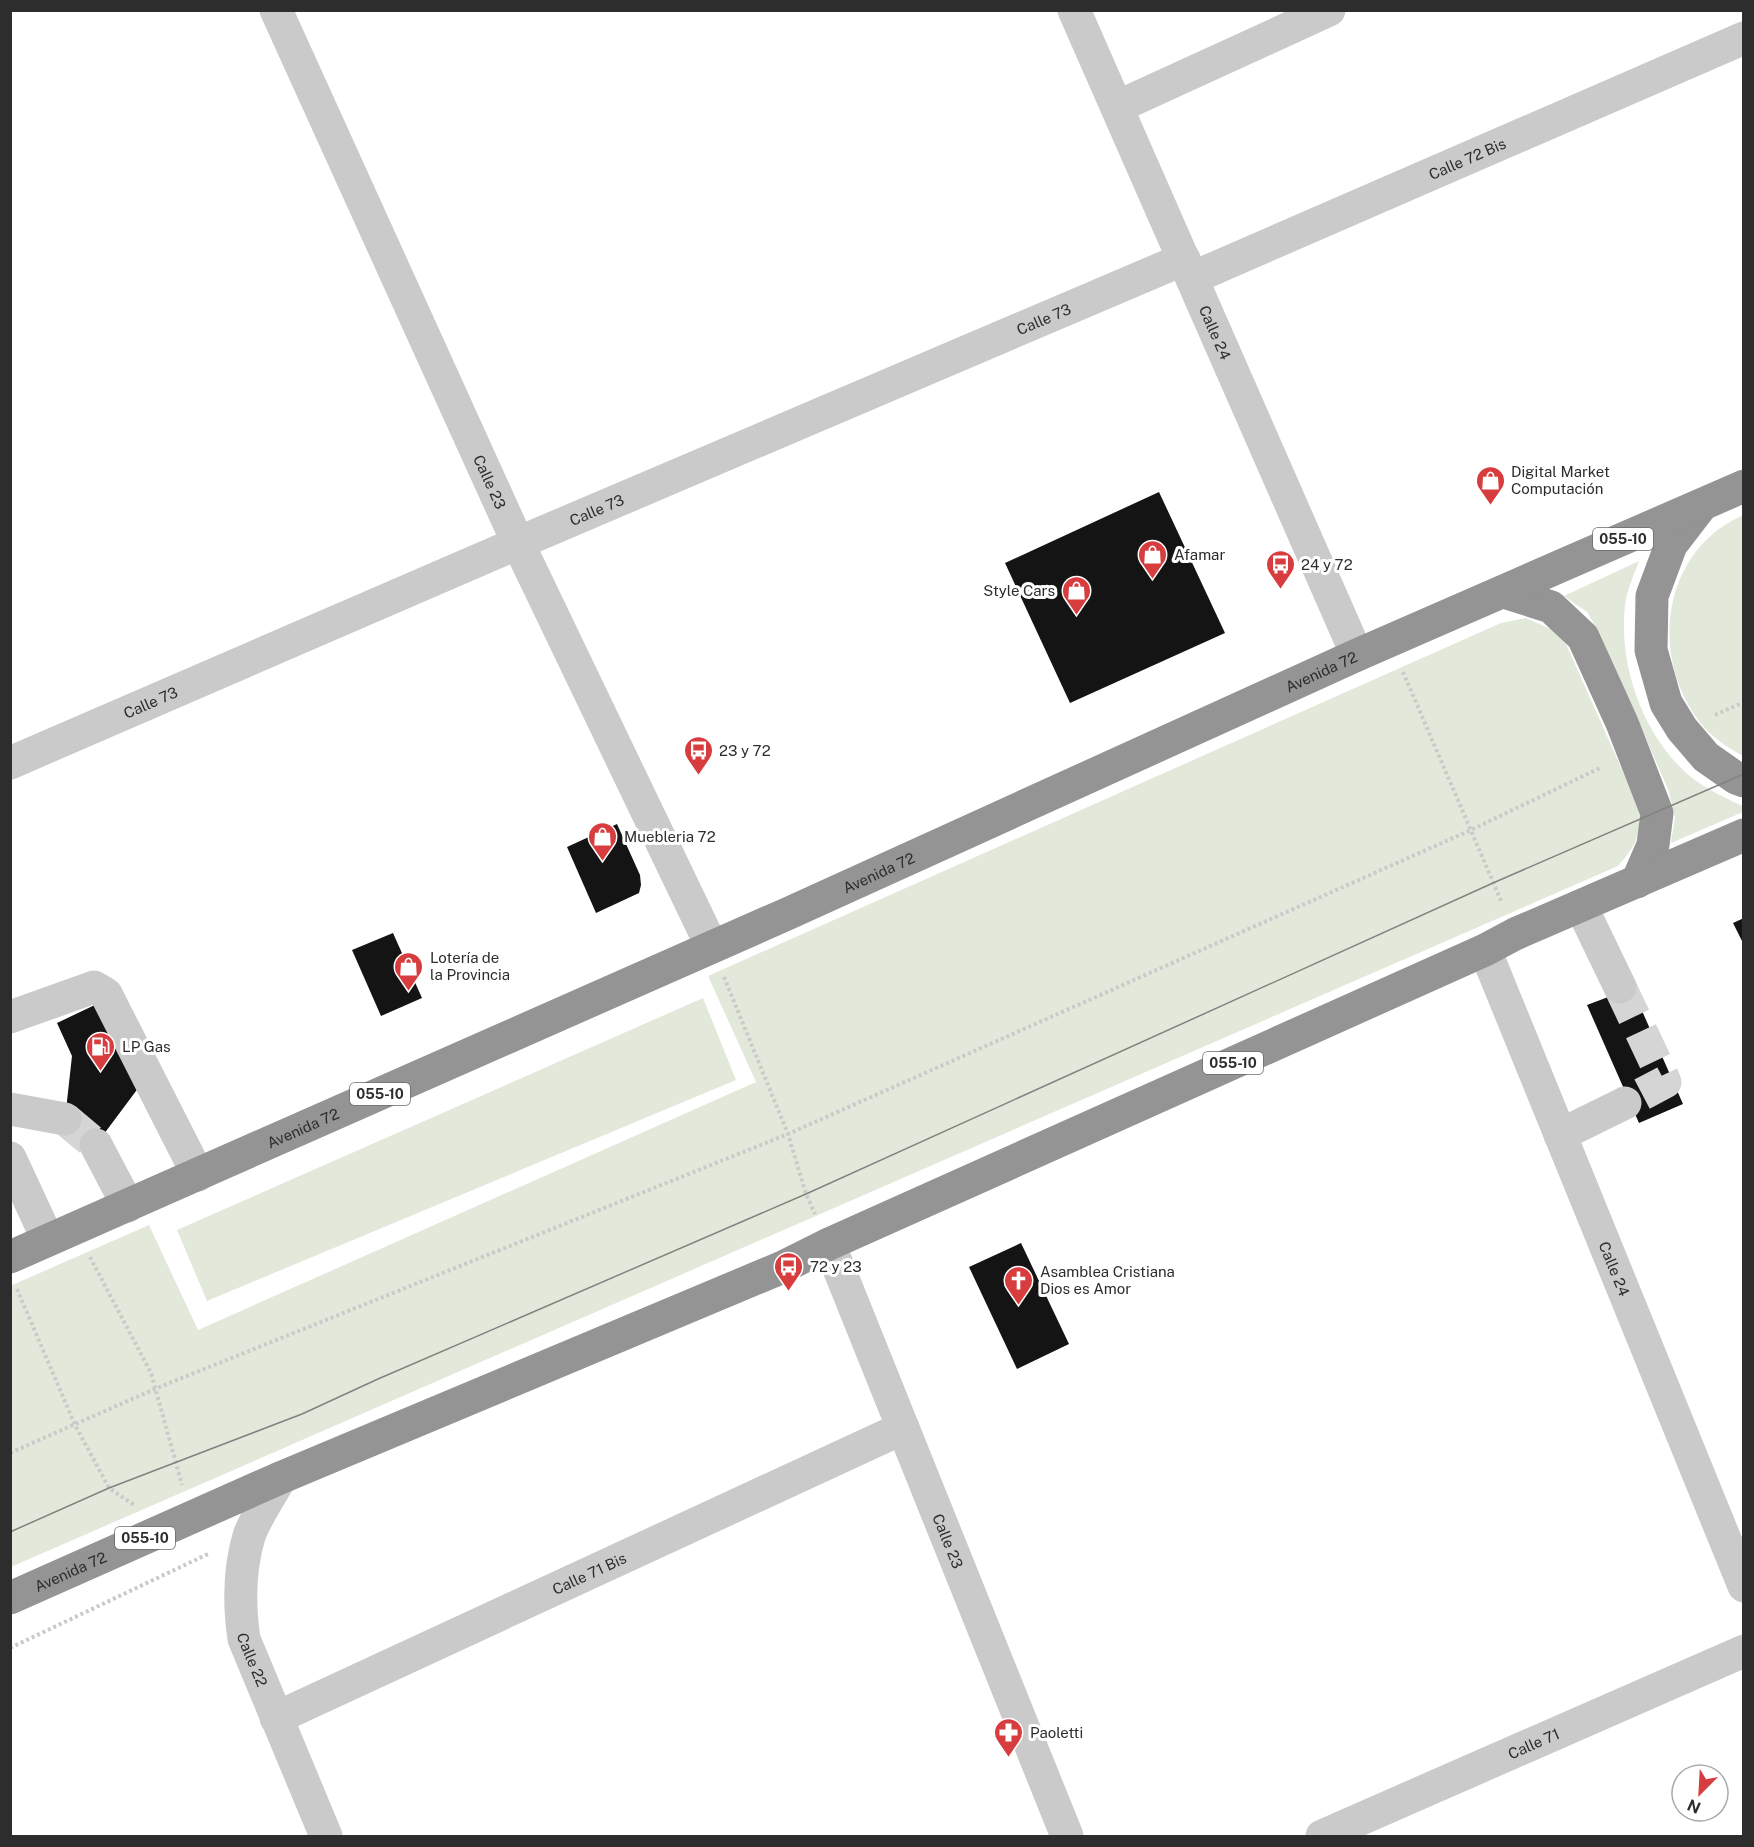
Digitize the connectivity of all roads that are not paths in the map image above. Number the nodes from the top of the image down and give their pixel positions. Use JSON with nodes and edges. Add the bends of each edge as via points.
{"nodes":[{"id":1,"x":276,"y":10,"type":"edge"},
{"id":2,"x":1074,"y":10,"type":"edge"},
{"id":3,"x":1329,"y":10,"type":"edge"},
{"id":4,"x":1743,"y":38,"type":"edge"},
{"id":5,"x":1117,"y":107,"type":"junction"},
{"id":6,"x":1188,"y":269,"type":"junction"},
{"id":7,"x":1743,"y":486,"type":"edge"},
{"id":8,"x":1704,"y":502,"type":"junction"},
{"id":9,"x":518,"y":543,"type":"junction"},
{"id":10,"x":1504,"y":592,"type":"junction"},
{"id":11,"x":1357,"y":655,"type":"junction"},
{"id":12,"x":10,"y":763,"type":"edge"},
{"id":13,"x":1743,"y":781,"type":"edge"},
{"id":14,"x":1743,"y":835,"type":"edge"},
{"id":15,"x":1637,"y":882,"type":"junction"},
{"id":16,"x":1581,"y":906,"type":"junction"},
{"id":17,"x":712,"y":947,"type":"junction"},
{"id":18,"x":1485,"y":950,"type":"junction"},
{"id":19,"x":1620,"y":987,"type":"tunnel mouth"},
{"id":20,"x":10,"y":1017,"type":"edge"},
{"id":21,"x":1625,"y":1103,"type":"tunnel mouth"},
{"id":22,"x":10,"y":1109,"type":"edge"},
{"id":23,"x":64,"y":1119,"type":"tunnel mouth"},
{"id":24,"x":1560,"y":1135,"type":"junction"},
{"id":25,"x":96,"y":1145,"type":"tunnel mouth"},
{"id":26,"x":10,"y":1158,"type":"edge"},
{"id":27,"x":198,"y":1174,"type":"junction"},
{"id":28,"x":128,"y":1206,"type":"junction"},
{"id":29,"x":62,"y":1234,"type":"junction"},
{"id":30,"x":829,"y":1244,"type":"junction"},
{"id":31,"x":13,"y":1271,"type":"edge"},
{"id":32,"x":903,"y":1428,"type":"junction"},
{"id":33,"x":280,"y":1478,"type":"junction"},
{"id":34,"x":1743,"y":1586,"type":"edge"},
{"id":35,"x":10,"y":1598,"type":"edge"},
{"id":36,"x":1743,"y":1651,"type":"edge"},
{"id":37,"x":276,"y":1718,"type":"junction"},
{"id":38,"x":326,"y":1836,"type":"edge"},
{"id":39,"x":1067,"y":1836,"type":"edge"},
{"id":40,"x":1322,"y":1836,"type":"edge"}],
"edges":[{"from":1,"to":9,"type":"street","name":"Calle 23"},
{"from":2,"to":5,"type":"street","name":"Calle 24"},
{"from":3,"to":5,"type":"street"},
{"from":4,"to":6,"type":"street","name":"Calle 72 Bis"},
{"from":5,"to":6,"type":"street","name":"Calle 24"},
{"from":6,"to":9,"type":"street","name":"Calle 73"},
{"from":6,"to":11,"type":"street","name":"Calle 24"},
{"from":7,"to":8,"type":"highway","name":"Avenida 72","number":"055-10"},
{"from":8,"to":10,"type":"highway","name":"Avenida 72","number":"055-10"},
{"from":8,"to":13,"type":"highway","via":[[1671,545],[1652,596],[1651,650],[1666,703],[1682,729],[1707,757]]},
{"from":9,"to":12,"type":"street","name":"Calle 73"},
{"from":9,"to":17,"type":"street","name":"Calle 23"},
{"from":10,"to":11,"type":"highway","name":"Avenida 72","number":"055-10"},
{"from":10,"to":15,"type":"highway","via":[[1551,607],[1583,637],[1657,813],[1653,845]]},
{"from":11,"to":17,"type":"highway","name":"Avenida 72","number":"055-10"},
{"from":14,"to":15,"type":"highway","name":"Avenida 72","number":"055-10"},
{"from":15,"to":16,"type":"highway","name":"Avenida 72","number":"055-10"},
{"from":16,"to":18,"type":"highway","name":"Avenida 72","number":"055-10"},
{"from":16,"to":19,"type":"street"},
{"from":17,"to":27,"type":"highway","name":"Avenida 72","number":"055-10"},
{"from":18,"to":24,"type":"street","name":"Calle 24"},
{"from":18,"to":30,"type":"highway","name":"Avenida 72","number":"055-10"},
{"from":20,"to":27,"type":"street","via":[[94,987],[106,994]]},
{"from":21,"to":24,"type":"street"},
{"from":22,"to":23,"type":"street"},
{"from":24,"to":34,"type":"street","name":"Calle 24"},
{"from":25,"to":28,"type":"street"},
{"from":26,"to":29,"type":"street"},
{"from":27,"to":28,"type":"highway","name":"Avenida 72","number":"055-10"},
{"from":28,"to":29,"type":"highway","name":"Avenida 72","number":"055-10"},
{"from":29,"to":31,"type":"highway","name":"Avenida 72","number":"055-10"},
{"from":30,"to":32,"type":"street","name":"Calle 23"},
{"from":30,"to":33,"type":"highway","name":"Avenida 72","number":"055-10","via":[[783,1267]]},
{"from":32,"to":37,"type":"street","name":"Calle 71 Bis"},
{"from":32,"to":39,"type":"street","name":"Calle 23"},
{"from":33,"to":35,"type":"highway","name":"Avenida 72","number":"055-10"},
{"from":33,"to":37,"type":"street","name":"Calle 22","via":[[249,1534],[242,1567],[240,1616],[244,1639]]},
{"from":36,"to":40,"type":"street","name":"Calle 71"},
{"from":37,"to":38,"type":"street","name":"Calle 22"}]}
